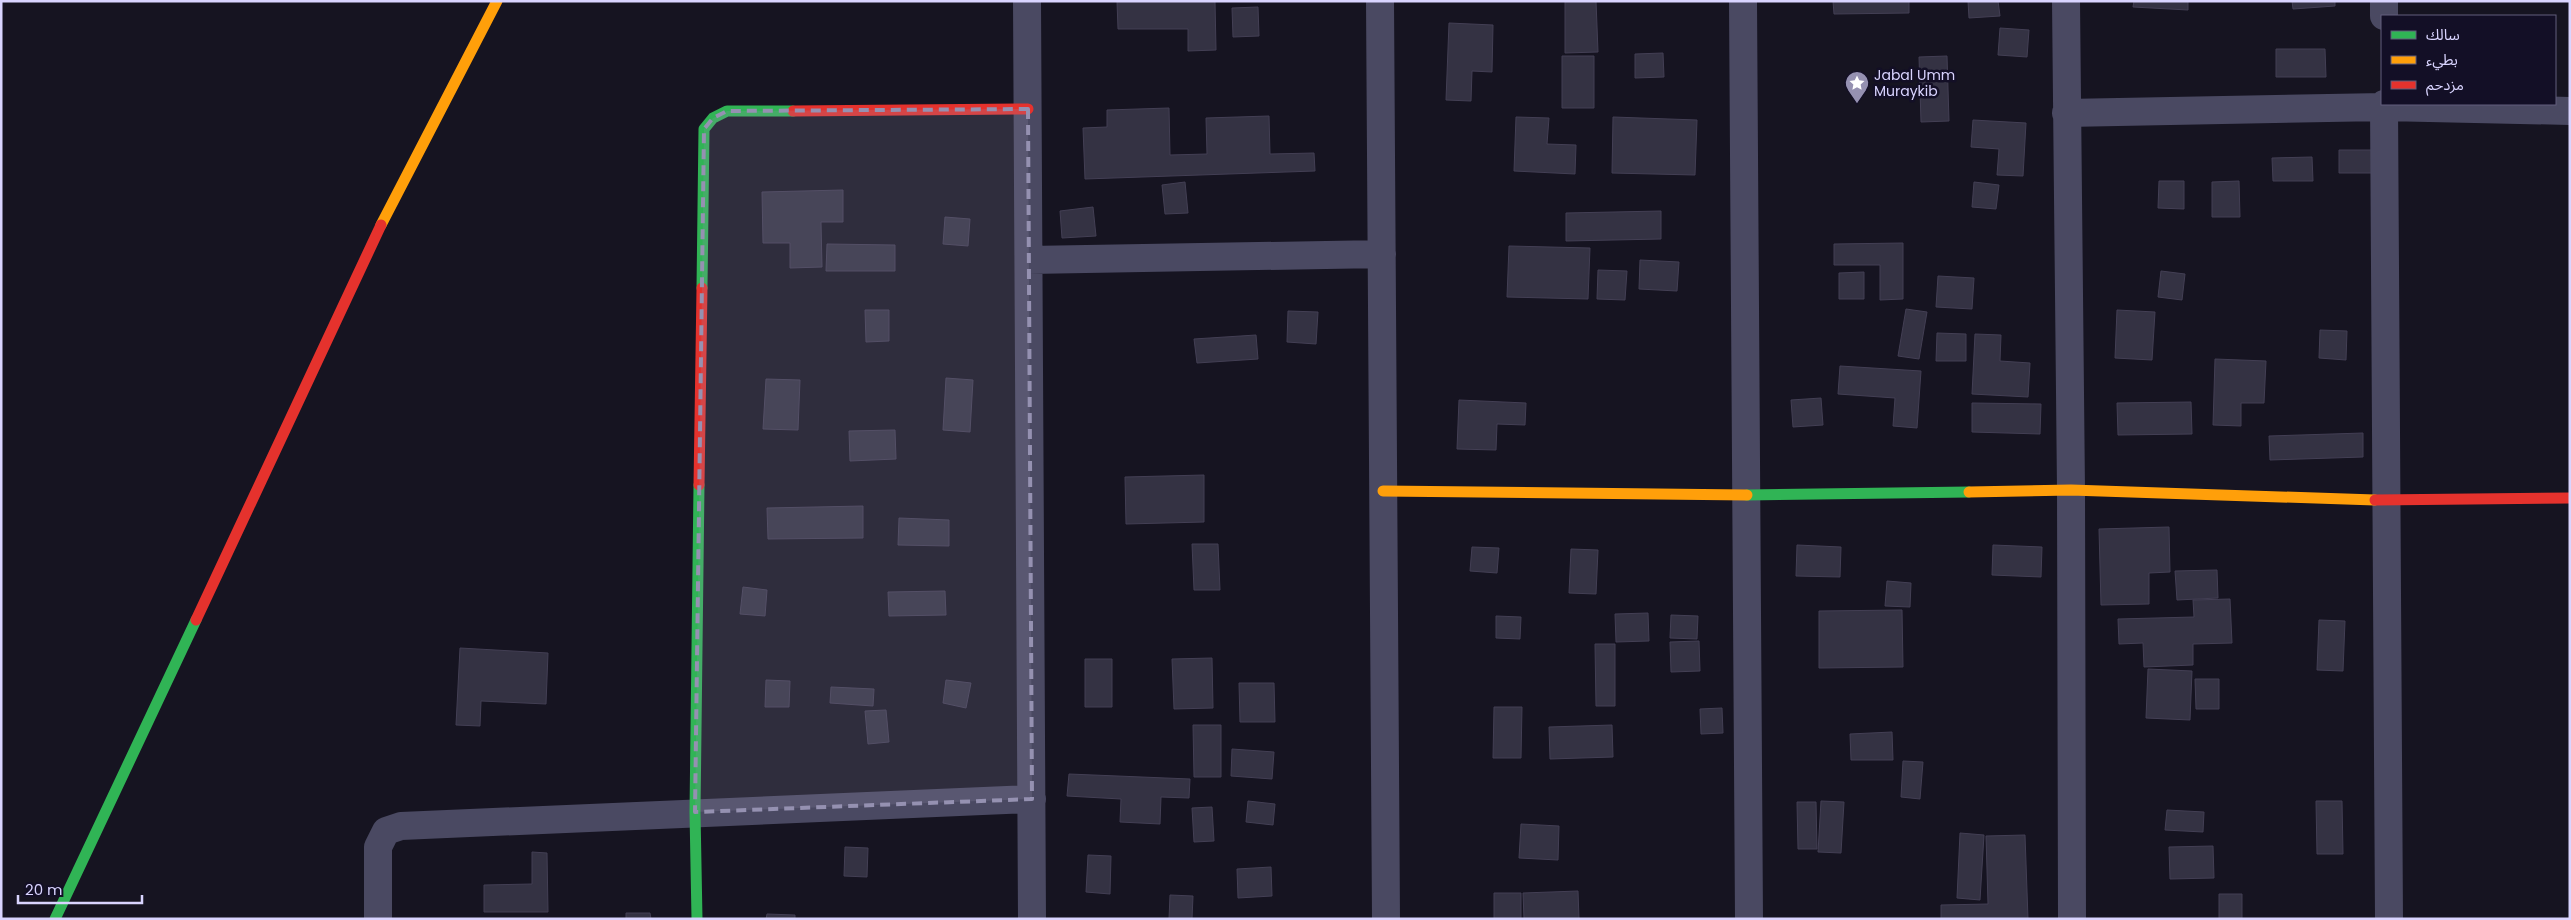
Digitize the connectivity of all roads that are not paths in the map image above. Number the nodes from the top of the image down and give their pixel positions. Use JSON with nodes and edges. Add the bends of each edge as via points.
{"nodes":[{"id":1,"x":497,"y":1,"type":"edge"},
{"id":2,"x":1027,"y":1,"type":"edge"},
{"id":3,"x":1380,"y":1,"type":"edge"},
{"id":4,"x":1743,"y":1,"type":"edge"},
{"id":5,"x":2066,"y":1,"type":"edge"},
{"id":6,"x":2384,"y":1,"type":"edge"},
{"id":7,"x":2384,"y":15,"type":"edge"},
{"id":8,"x":2384,"y":105,"type":"edge"},
{"id":9,"x":1028,"y":109,"type":"junction"},
{"id":10,"x":2570,"y":110,"type":"edge"},
{"id":11,"x":2066,"y":113,"type":"junction"},
{"id":12,"x":1382,"y":254,"type":"junction"},
{"id":13,"x":1029,"y":260,"type":"junction"},
{"id":14,"x":2071,"y":490,"type":"junction"},
{"id":15,"x":1383,"y":491,"type":"junction"},
{"id":16,"x":1747,"y":496,"type":"junction"},
{"id":17,"x":2570,"y":498,"type":"edge"},
{"id":18,"x":2388,"y":500,"type":"junction"},
{"id":19,"x":1032,"y":799,"type":"junction"},
{"id":20,"x":695,"y":812,"type":"junction"},
{"id":21,"x":55,"y":919,"type":"edge"},
{"id":22,"x":378,"y":919,"type":"edge"},
{"id":23,"x":697,"y":919,"type":"edge"},
{"id":24,"x":1032,"y":919,"type":"edge"},
{"id":25,"x":1386,"y":919,"type":"edge"},
{"id":26,"x":1749,"y":919,"type":"edge"},
{"id":27,"x":2072,"y":919,"type":"edge"},
{"id":28,"x":2390,"y":919,"type":"edge"}],
"edges":[{"from":1,"to":21,"type":"street","via":[[366,255]]},
{"from":2,"to":9,"type":"street"},
{"from":3,"to":12,"type":"street"},
{"from":4,"to":16,"type":"street"},
{"from":5,"to":11,"type":"street"},
{"from":6,"to":7,"type":"street"},
{"from":8,"to":10,"type":"street"},
{"from":8,"to":11,"type":"street"},
{"from":8,"to":18,"type":"street"},
{"from":9,"to":13,"type":"street"},
{"from":9,"to":20,"type":"street","via":[[726,111],[713,118],[704,129]]},
{"from":11,"to":14,"type":"street"},
{"from":12,"to":13,"type":"street"},
{"from":12,"to":15,"type":"street"},
{"from":13,"to":19,"type":"street"},
{"from":14,"to":16,"type":"street"},
{"from":14,"to":18,"type":"street"},
{"from":14,"to":27,"type":"street"},
{"from":15,"to":16,"type":"street"},
{"from":15,"to":25,"type":"street"},
{"from":16,"to":26,"type":"street"},
{"from":17,"to":18,"type":"street"},
{"from":18,"to":28,"type":"street"},
{"from":19,"to":20,"type":"street"},
{"from":19,"to":24,"type":"street"},
{"from":20,"to":22,"type":"street","via":[[402,826],[386,831],[378,847]]},
{"from":20,"to":23,"type":"street"}]}
